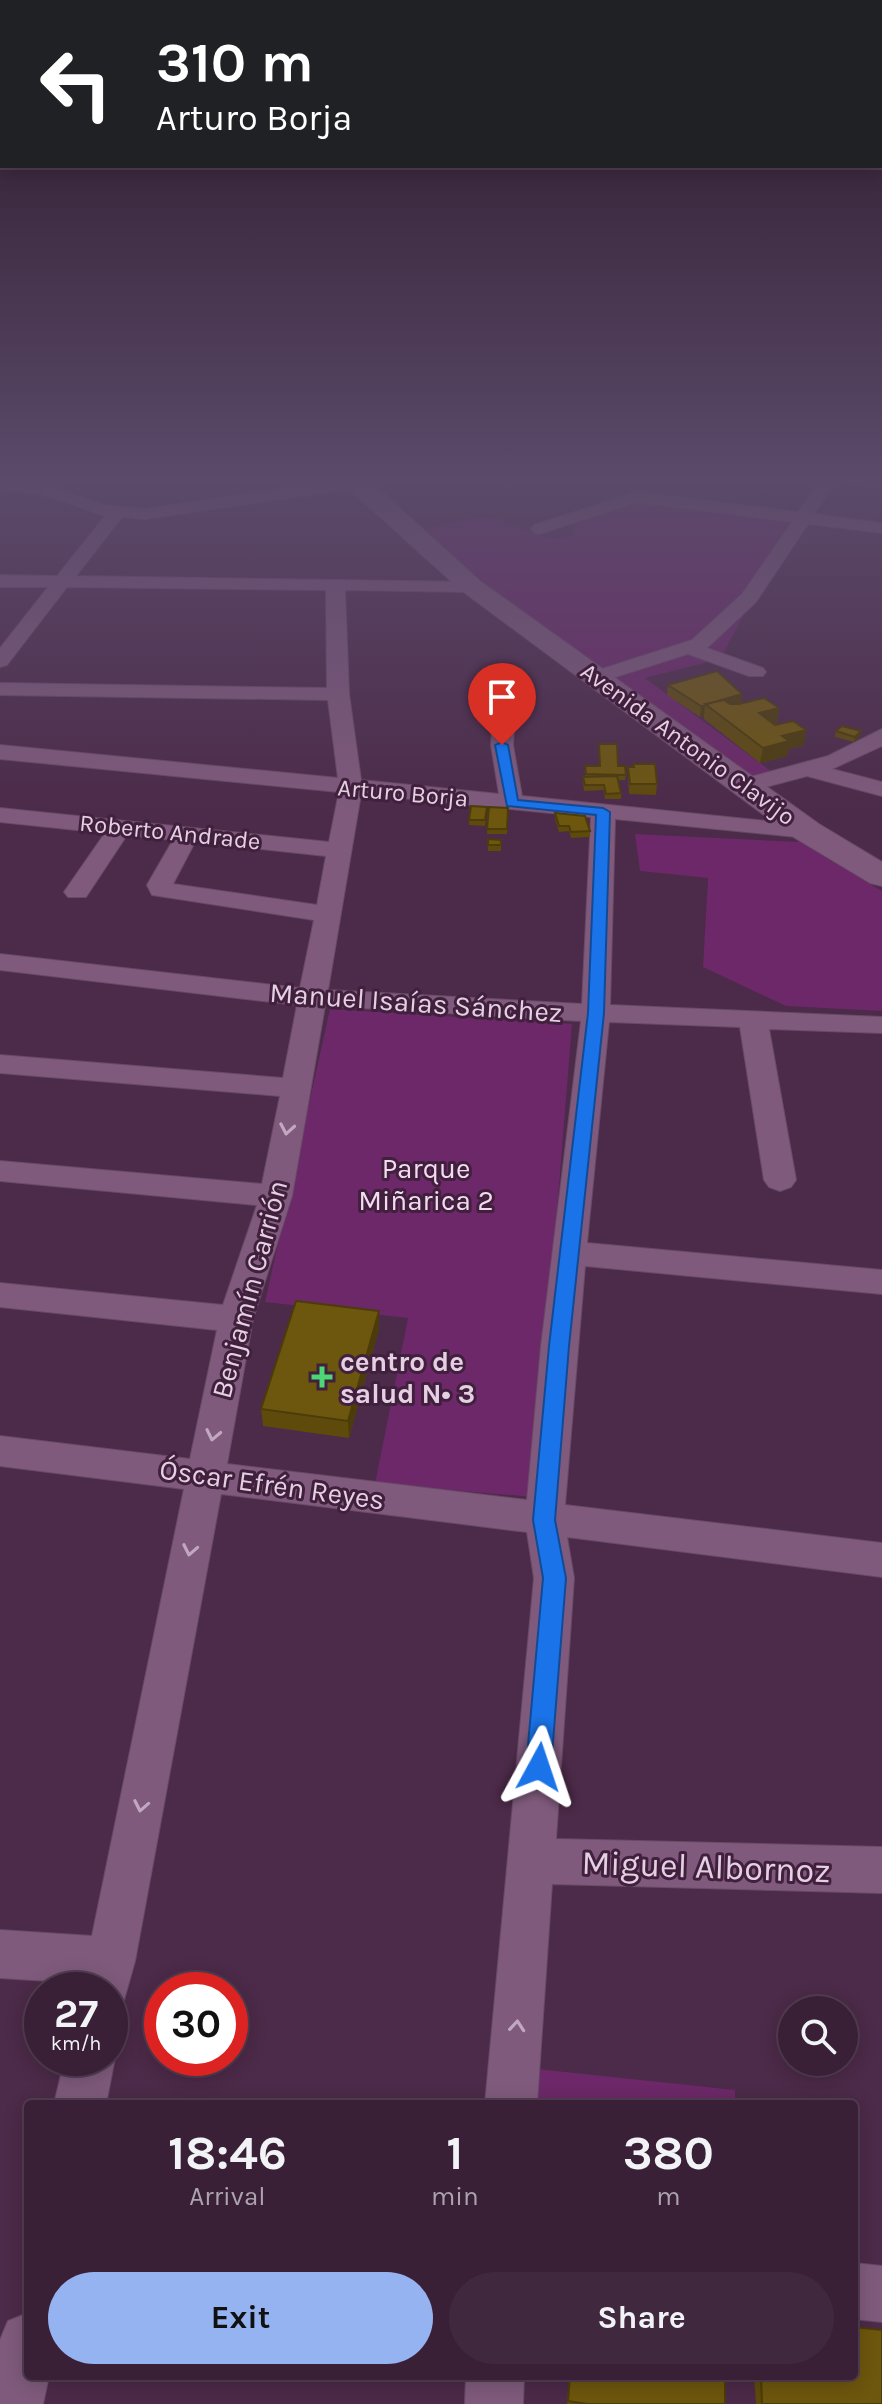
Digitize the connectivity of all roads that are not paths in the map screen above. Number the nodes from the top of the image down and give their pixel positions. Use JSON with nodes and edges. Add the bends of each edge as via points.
{"nodes":[{"id":1,"x":54,"y":590,"type":"edge"},
{"id":2,"x":335,"y":590,"type":"edge"},
{"id":3,"x":477,"y":590,"type":"edge"},
{"id":4,"x":754,"y":590,"type":"edge"},
{"id":5,"x":692,"y":649,"type":"junction"},
{"id":6,"x":0,"y":661,"type":"edge"},
{"id":7,"x":756,"y":672,"type":"dead end"},
{"id":8,"x":596,"y":677,"type":"junction"},
{"id":9,"x":0,"y":689,"type":"edge"},
{"id":10,"x":338,"y":694,"type":"junction"},
{"id":11,"x":503,"y":729,"type":"dead end"},
{"id":12,"x":882,"y":736,"type":"edge"},
{"id":13,"x":0,"y":752,"type":"edge"},
{"id":14,"x":802,"y":768,"type":"junction"},
{"id":15,"x":743,"y":786,"type":"junction"},
{"id":16,"x":351,"y":788,"type":"junction"},
{"id":17,"x":882,"y":789,"type":"edge"},
{"id":18,"x":512,"y":803,"type":"junction"},
{"id":19,"x":603,"y":812,"type":"junction"},
{"id":20,"x":0,"y":815,"type":"edge"},
{"id":21,"x":121,"y":827,"type":"junction"},
{"id":22,"x":807,"y":831,"type":"junction"},
{"id":23,"x":188,"y":834,"type":"junction"},
{"id":24,"x":339,"y":850,"type":"junction"},
{"id":25,"x":882,"y":876,"type":"edge"},
{"id":26,"x":77,"y":892,"type":"dead end"},
{"id":27,"x":328,"y":914,"type":"junction"},
{"id":28,"x":0,"y":962,"type":"edge"},
{"id":29,"x":310,"y":997,"type":"junction"},
{"id":30,"x":596,"y":1013,"type":"junction"},
{"id":31,"x":753,"y":1020,"type":"junction"},
{"id":32,"x":882,"y":1025,"type":"edge"},
{"id":33,"x":0,"y":1064,"type":"edge"},
{"id":34,"x":295,"y":1088,"type":"junction"},
{"id":35,"x":0,"y":1171,"type":"edge"},
{"id":36,"x":780,"y":1180,"type":"dead end"},
{"id":37,"x":276,"y":1196,"type":"junction"},
{"id":38,"x":569,"y":1253,"type":"junction"},
{"id":39,"x":882,"y":1282,"type":"edge"},
{"id":40,"x":0,"y":1295,"type":"edge"},
{"id":41,"x":236,"y":1319,"type":"junction"},
{"id":42,"x":3,"y":1458,"type":"edge"},
{"id":43,"x":205,"y":1474,"type":"junction"},
{"id":44,"x":544,"y":1520,"type":"junction"},
{"id":45,"x":882,"y":1560,"type":"edge"},
{"id":46,"x":531,"y":1861,"type":"junction"},
{"id":47,"x":882,"y":1870,"type":"edge"},
{"id":48,"x":0,"y":1954,"type":"edge"},
{"id":49,"x":93,"y":1972,"type":"edge"},
{"id":50,"x":109,"y":1972,"type":"edge"},
{"id":51,"x":86,"y":2076,"type":"edge"},
{"id":52,"x":81,"y":2100,"type":"edge"},
{"id":53,"x":511,"y":2100,"type":"edge"},
{"id":54,"x":858,"y":2291,"type":"edge"},
{"id":55,"x":882,"y":2294,"type":"edge"},
{"id":56,"x":24,"y":2359,"type":"edge"},
{"id":57,"x":495,"y":2380,"type":"edge"},
{"id":58,"x":14,"y":2404,"type":"edge"},
{"id":59,"x":494,"y":2404,"type":"edge"}],
"edges":[{"from":1,"to":6,"type":"street"},
{"from":2,"to":10,"type":"street","name":"Benjamín Carrión"},
{"from":3,"to":8,"type":"main road","name":"Avenida Antonio Clavijo"},
{"from":4,"to":5,"type":"street"},
{"from":5,"to":7,"type":"street"},
{"from":5,"to":8,"type":"street"},
{"from":8,"to":15,"type":"main road","name":"Avenida Antonio Clavijo"},
{"from":9,"to":10,"type":"street"},
{"from":10,"to":16,"type":"street","name":"Benjamín Carrión"},
{"from":11,"to":18,"type":"street"},
{"from":12,"to":14,"type":"street","via":[[871,747]]},
{"from":13,"to":16,"type":"street","name":"Arturo Borja"},
{"from":14,"to":15,"type":"street"},
{"from":14,"to":17,"type":"street"},
{"from":15,"to":22,"type":"main road","name":"Avenida Antonio Clavijo"},
{"from":16,"to":18,"type":"street","name":"Arturo Borja"},
{"from":16,"to":24,"type":"street","name":"Benjamín Carrión"},
{"from":18,"to":19,"type":"street","name":"Arturo Borja"},
{"from":19,"to":22,"type":"street","name":"Arturo Borja"},
{"from":19,"to":30,"type":"street"},
{"from":20,"to":21,"type":"street","name":"Roberto Andrade"},
{"from":21,"to":23,"type":"street","name":"Roberto Andrade"},
{"from":21,"to":26,"type":"street"},
{"from":22,"to":25,"type":"main road","name":"Avenida Antonio Clavijo"},
{"from":23,"to":24,"type":"street","name":"Roberto Andrade"},
{"from":23,"to":27,"type":"street","via":[[161,890]]},
{"from":24,"to":27,"type":"street","name":"Benjamín Carrión"},
{"from":27,"to":29,"type":"street","name":"Benjamín Carrión"},
{"from":28,"to":29,"type":"street","name":"Manuel Isaías Sánchez"},
{"from":29,"to":30,"type":"street","name":"Manuel Isaías Sánchez"},
{"from":29,"to":34,"type":"street","name":"Benjamín Carrión"},
{"from":30,"to":31,"type":"street","name":"Manuel Isaías Sánchez"},
{"from":30,"to":38,"type":"street"},
{"from":31,"to":32,"type":"street","name":"Manuel Isaías Sánchez"},
{"from":31,"to":36,"type":"street"},
{"from":33,"to":34,"type":"street"},
{"from":34,"to":37,"type":"street","name":"Benjamín Carrión","one_way":true},
{"from":35,"to":37,"type":"street"},
{"from":37,"to":41,"type":"street","name":"Benjamín Carrión"},
{"from":38,"to":39,"type":"street"},
{"from":38,"to":44,"type":"street"},
{"from":40,"to":41,"type":"street"},
{"from":41,"to":43,"type":"street","name":"Benjamín Carrión","one_way":true},
{"from":42,"to":43,"type":"street","name":"Óscar Efrén Reyes"},
{"from":43,"to":44,"type":"street","name":"Óscar Efrén Reyes"},
{"from":43,"to":50,"type":"street","name":"Benjamín Carrión","one_way":true},
{"from":44,"to":45,"type":"street","name":"Óscar Efrén Reyes"},
{"from":44,"to":46,"type":"street","via":[[554,1578]]},
{"from":46,"to":47,"type":"street","name":"Miguel Albornoz"},
{"from":53,"to":46,"type":"street","one_way":true},
{"from":48,"to":49,"type":"street"},
{"from":51,"to":52,"type":"street"},
{"from":54,"to":55,"type":"street"},
{"from":56,"to":58,"type":"street"},
{"from":57,"to":59,"type":"street"}]}
